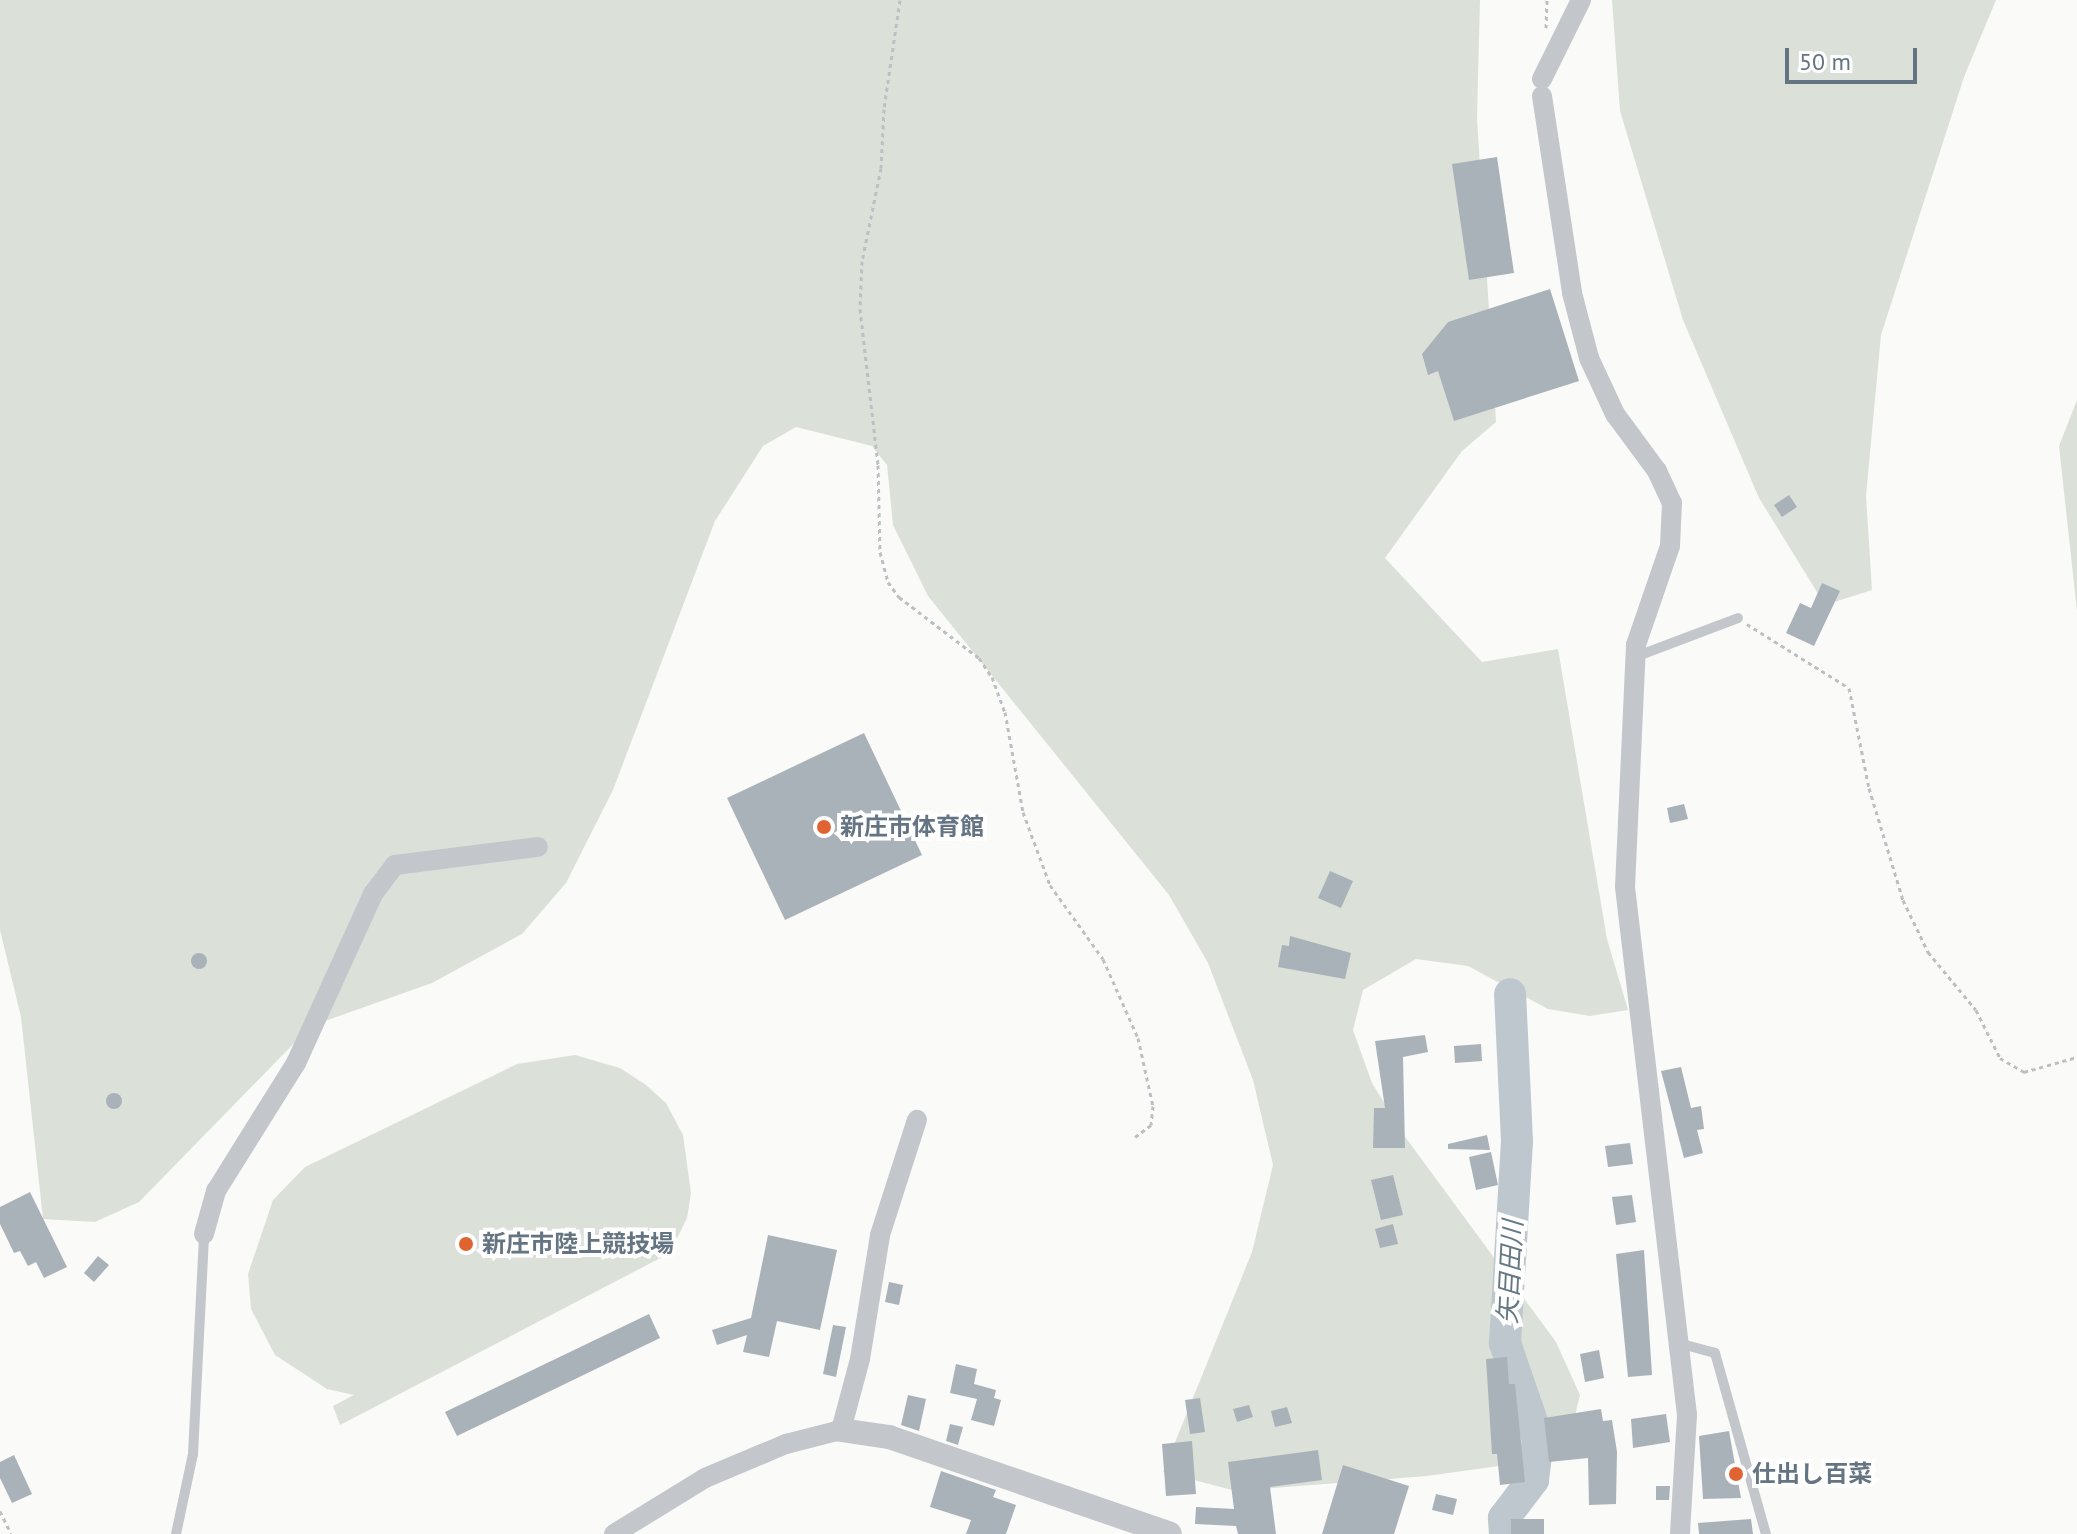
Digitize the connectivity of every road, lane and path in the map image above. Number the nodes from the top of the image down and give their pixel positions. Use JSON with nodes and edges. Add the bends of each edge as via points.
{"nodes":[{"id":1,"x":900,"y":0,"type":"edge"},
{"id":2,"x":1581,"y":0,"type":"edge"},
{"id":3,"x":1738,"y":618,"type":"joint"},
{"id":4,"x":1635,"y":657,"type":"junction"},
{"id":5,"x":538,"y":847,"type":"dead end"},
{"id":6,"x":2077,"y":1057,"type":"edge"},
{"id":7,"x":917,"y":1120,"type":"dead end"},
{"id":8,"x":1135,"y":1137,"type":"dead end"},
{"id":9,"x":204,"y":1234,"type":"joint"},
{"id":10,"x":1678,"y":1343,"type":"junction"},
{"id":11,"x":841,"y":1430,"type":"junction"},
{"id":12,"x":0,"y":1511,"type":"edge"},
{"id":13,"x":11,"y":1534,"type":"edge"},
{"id":14,"x":176,"y":1534,"type":"edge"},
{"id":15,"x":614,"y":1534,"type":"edge"},
{"id":16,"x":1170,"y":1534,"type":"edge"},
{"id":17,"x":1680,"y":1534,"type":"edge"},
{"id":18,"x":1766,"y":1534,"type":"edge"}],
"edges":[{"from":1,"to":8,"type":"path","via":[[881,168],[862,261],[860,309],[878,465],[880,552],[888,582],[899,597],[979,658],[992,677],[1005,712],[1023,812],[1050,885],[1103,959],[1138,1038],[1153,1106],[1151,1125]]},
{"from":2,"to":4,"type":"street","via":[[1542,88],[1572,293],[1589,358],[1615,414],[1657,471],[1672,503],[1670,546],[1648,601]]},
{"from":3,"to":4,"type":"lane"},
{"from":3,"to":6,"type":"path","via":[[1849,688],[1869,788],[1903,900],[1928,952],[1976,1010],[2000,1058],[2024,1072]]},
{"from":4,"to":10,"type":"street","via":[[1625,887],[1642,992],[1654,1162]]},
{"from":5,"to":9,"type":"street","via":[[395,865],[373,894],[296,1063],[216,1191]]},
{"from":7,"to":11,"type":"street","via":[[880,1235],[860,1359]]},
{"from":9,"to":14,"type":"lane","via":[[193,1454]]},
{"from":10,"to":17,"type":"street","via":[[1687,1415]]},
{"from":10,"to":18,"type":"lane","via":[[1715,1353]]},
{"from":11,"to":15,"type":"street","via":[[786,1444],[705,1478]]},
{"from":11,"to":16,"type":"street","via":[[889,1437]]},
{"from":12,"to":13,"type":"path"}]}
